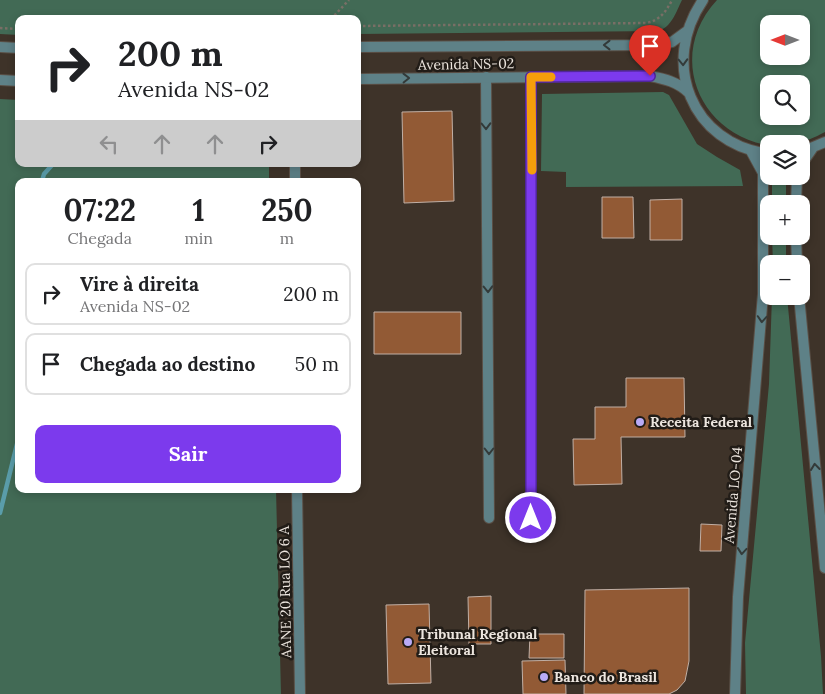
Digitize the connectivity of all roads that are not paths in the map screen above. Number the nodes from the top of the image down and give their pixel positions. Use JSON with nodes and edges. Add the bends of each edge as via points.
{"nodes":[{"id":1,"x":703,"y":0,"type":"edge"},
{"id":2,"x":687,"y":31,"type":"junction"},
{"id":3,"x":0,"y":47,"type":"edge"},
{"id":4,"x":361,"y":47,"type":"edge"},
{"id":5,"x":15,"y":48,"type":"edge"},
{"id":6,"x":486,"y":77,"type":"junction"},
{"id":7,"x":531,"y":77,"type":"junction"},
{"id":8,"x":361,"y":79,"type":"edge"},
{"id":9,"x":0,"y":80,"type":"edge"},
{"id":10,"x":15,"y":81,"type":"edge"},
{"id":11,"x":689,"y":93,"type":"junction"},
{"id":12,"x":825,"y":142,"type":"edge"},
{"id":13,"x":812,"y":148,"type":"joint"},
{"id":14,"x":751,"y":151,"type":"junction"},
{"id":15,"x":810,"y":151,"type":"edge"},
{"id":16,"x":760,"y":152,"type":"edge"},
{"id":17,"x":800,"y":305,"type":"edge"},
{"id":18,"x":298,"y":493,"type":"edge"},
{"id":19,"x":490,"y":518,"type":"dead end"},
{"id":20,"x":531,"y":518,"type":"dead end"},
{"id":21,"x":825,"y":564,"type":"edge"},
{"id":22,"x":825,"y":568,"type":"edge"},
{"id":23,"x":300,"y":694,"type":"edge"},
{"id":24,"x":734,"y":694,"type":"edge"}],
"edges":[{"from":1,"to":2,"type":"street","name":"Avenida NS-02"},
{"from":2,"to":4,"type":"street","name":"Avenida NS-02","one_way":true,"via":[[672,42],[657,45]]},
{"from":2,"to":11,"type":"street","name":"Avenida NS-02","one_way":true,"via":[[683,62]]},
{"from":3,"to":5,"type":"street"},
{"from":6,"to":7,"type":"street","name":"Avenida NS-02"},
{"from":8,"to":6,"type":"street","name":"Avenida NS-02","one_way":true},
{"from":6,"to":19,"type":"street","one_way":true},
{"from":7,"to":11,"type":"street","name":"Avenida NS-02","via":[[650,76],[670,80]]},
{"from":7,"to":20,"type":"street"},
{"from":9,"to":10,"type":"street"},
{"from":11,"to":14,"type":"street","name":"Avenida NS-02","via":[[701,115],[715,130]]},
{"from":12,"to":13,"type":"street"},
{"from":13,"to":15,"type":"street"},
{"from":14,"to":16,"type":"street","name":"Avenida NS-02"},
{"from":14,"to":24,"type":"street","name":"Avenida LO-04","one_way":true,"via":[[764,176],[764,294],[738,597]]},
{"from":21,"to":17,"type":"street","one_way":true},
{"from":18,"to":23,"type":"street","name":"AANE 20 Rua LO 6 A"},
{"from":21,"to":22,"type":"street"}]}
